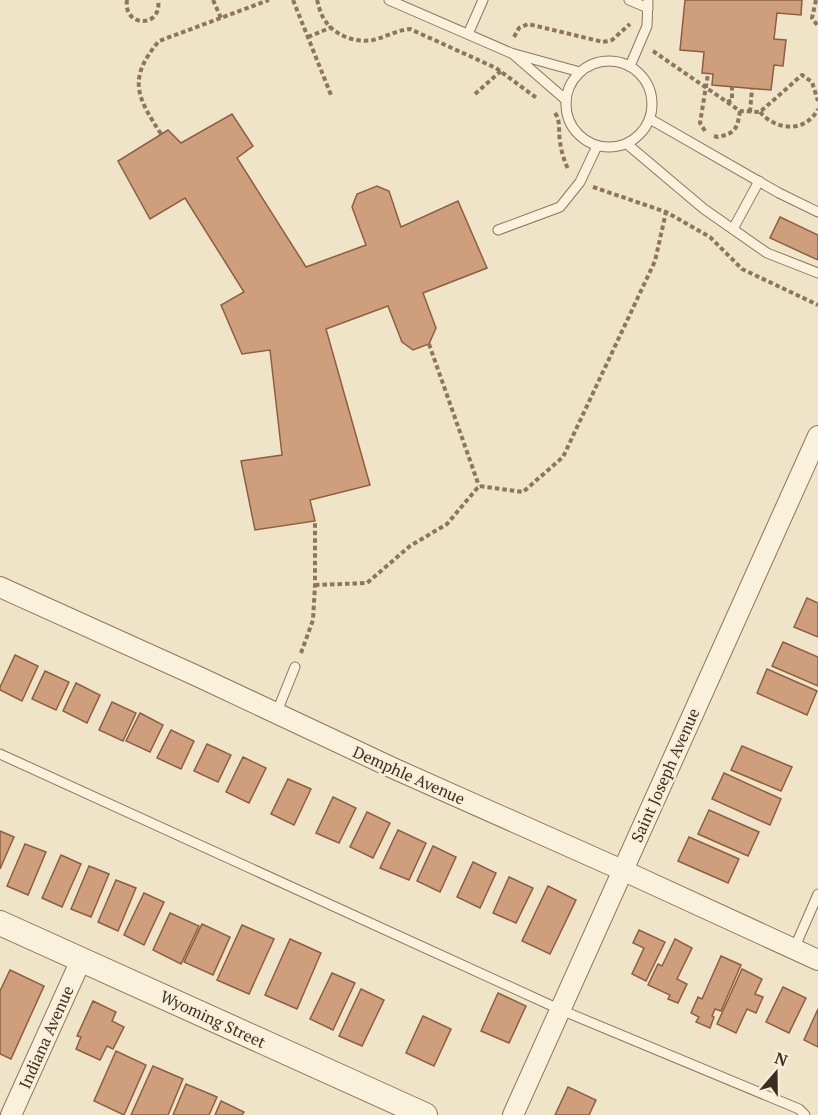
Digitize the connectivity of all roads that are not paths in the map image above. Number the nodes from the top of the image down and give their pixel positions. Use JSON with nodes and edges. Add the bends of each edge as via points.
{"nodes":[{"id":1,"x":389,"y":0,"type":"edge"},
{"id":2,"x":483,"y":0,"type":"edge"},
{"id":3,"x":629,"y":0,"type":"edge"},
{"id":4,"x":648,"y":4,"type":"edge"},
{"id":5,"x":468,"y":34,"type":"junction"},
{"id":6,"x":511,"y":52,"type":"junction"},
{"id":7,"x":630,"y":66,"type":"junction"},
{"id":8,"x":580,"y":72,"type":"junction"},
{"id":9,"x":566,"y":100,"type":"junction"},
{"id":10,"x":650,"y":118,"type":"junction"},
{"id":11,"x":627,"y":144,"type":"junction"},
{"id":12,"x":597,"y":146,"type":"junction"},
{"id":13,"x":759,"y":181,"type":"junction"},
{"id":14,"x":818,"y":212,"type":"edge"},
{"id":15,"x":733,"y":229,"type":"junction"},
{"id":16,"x":498,"y":230,"type":"dead end"},
{"id":17,"x":818,"y":273,"type":"edge"},
{"id":18,"x":818,"y":436,"type":"edge"},
{"id":19,"x":0,"y":587,"type":"edge"},
{"id":20,"x":295,"y":668,"type":"road end"},
{"id":21,"x":276,"y":714,"type":"junction"},
{"id":22,"x":0,"y":754,"type":"edge"},
{"id":23,"x":622,"y":870,"type":"junction"},
{"id":24,"x":818,"y":894,"type":"edge"},
{"id":25,"x":0,"y":923,"type":"edge"},
{"id":26,"x":794,"y":949,"type":"junction"},
{"id":27,"x":81,"y":960,"type":"junction"},
{"id":28,"x":818,"y":960,"type":"edge"},
{"id":29,"x":561,"y":1010,"type":"junction"},
{"id":30,"x":9,"y":1113,"type":"edge"},
{"id":31,"x":415,"y":1113,"type":"edge"},
{"id":32,"x":513,"y":1115,"type":"edge"},
{"id":33,"x":805,"y":1115,"type":"edge"}],
"edges":[{"from":1,"to":5,"type":"lane"},
{"from":2,"to":5,"type":"lane"},
{"from":3,"to":4,"type":"lane"},
{"from":4,"to":7,"type":"lane","via":[[647,26]]},
{"from":5,"to":6,"type":"lane"},
{"from":6,"to":8,"type":"lane"},
{"from":6,"to":9,"type":"lane"},
{"from":7,"to":8,"type":"lane","via":[[608,61]]},
{"from":7,"to":10,"type":"lane","via":[[650,89]]},
{"from":8,"to":9,"type":"lane"},
{"from":9,"to":12,"type":"lane","via":[[567,115],[574,129]]},
{"from":10,"to":11,"type":"lane","via":[[639,136]]},
{"from":10,"to":13,"type":"lane"},
{"from":11,"to":12,"type":"lane"},
{"from":11,"to":15,"type":"lane"},
{"from":12,"to":16,"type":"lane","via":[[580,182],[560,207]]},
{"from":13,"to":14,"type":"lane"},
{"from":13,"to":15,"type":"lane"},
{"from":15,"to":17,"type":"lane","via":[[767,253]]},
{"from":18,"to":23,"type":"street","name":"Saint Joseph Avenue"},
{"from":19,"to":21,"type":"street","name":"Demphle Avenue"},
{"from":20,"to":21,"type":"lane"},
{"from":21,"to":23,"type":"street","name":"Demphle Avenue"},
{"from":22,"to":29,"type":"lane"},
{"from":23,"to":26,"type":"street","name":"Demphle Avenue"},
{"from":23,"to":29,"type":"street","name":"Saint Joseph Avenue"},
{"from":24,"to":26,"type":"lane"},
{"from":25,"to":27,"type":"street","name":"Wyoming Street"},
{"from":26,"to":28,"type":"street","name":"Demphle Avenue"},
{"from":27,"to":30,"type":"street","name":"Indiana Avenue"},
{"from":27,"to":31,"type":"street","name":"Wyoming Street"},
{"from":29,"to":32,"type":"street","name":"Saint Joseph Avenue"},
{"from":29,"to":33,"type":"lane","via":[[799,1109]]}]}
